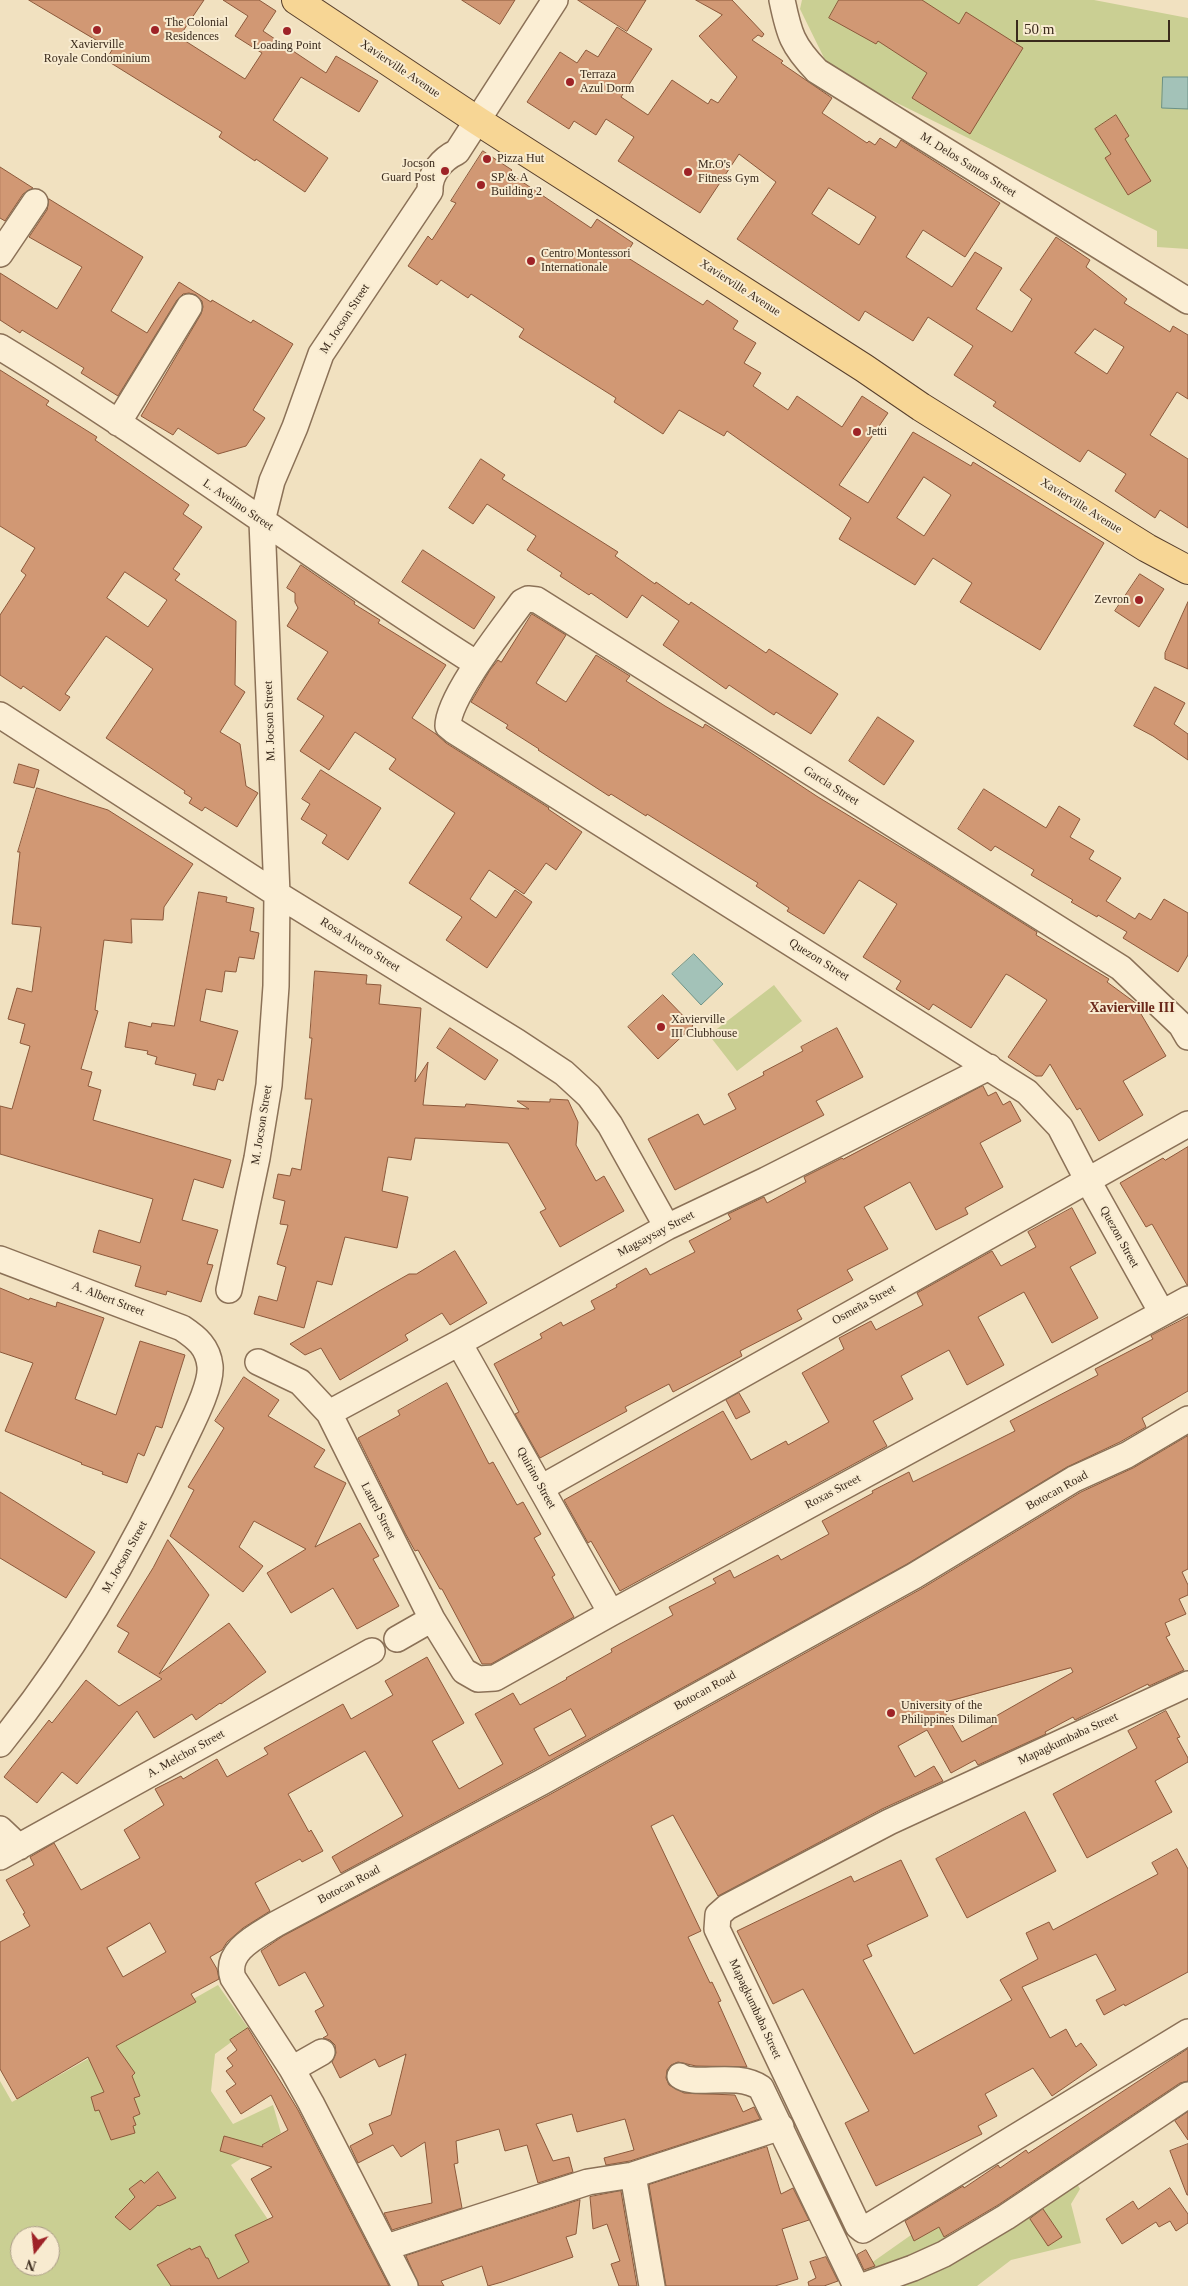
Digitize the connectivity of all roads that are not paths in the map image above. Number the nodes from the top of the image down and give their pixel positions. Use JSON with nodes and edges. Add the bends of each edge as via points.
{"nodes":[{"id":1,"x":296,"y":0,"type":"edge"},
{"id":2,"x":555,"y":0,"type":"edge"},
{"id":3,"x":782,"y":0,"type":"edge"},
{"id":4,"x":478,"y":121,"type":"junction"},
{"id":5,"x":35,"y":202,"type":"dead end"},
{"id":6,"x":0,"y":254,"type":"edge"},
{"id":7,"x":1188,"y":301,"type":"edge"},
{"id":8,"x":189,"y":307,"type":"dead end"},
{"id":9,"x":0,"y":347,"type":"edge"},
{"id":10,"x":118,"y":423,"type":"junction"},
{"id":11,"x":262,"y":522,"type":"junction"},
{"id":12,"x":1188,"y":570,"type":"edge"},
{"id":13,"x":477,"y":664,"type":"junction"},
{"id":14,"x":0,"y":715,"type":"edge"},
{"id":15,"x":277,"y":894,"type":"junction"},
{"id":16,"x":1188,"y":1037,"type":"edge"},
{"id":17,"x":990,"y":1067,"type":"junction"},
{"id":18,"x":1188,"y":1124,"type":"edge"},
{"id":19,"x":1087,"y":1179,"type":"junction"},
{"id":20,"x":667,"y":1227,"type":"junction"},
{"id":21,"x":0,"y":1258,"type":"edge"},
{"id":22,"x":229,"y":1290,"type":"dead end"},
{"id":23,"x":1188,"y":1299,"type":"edge"},
{"id":24,"x":1162,"y":1313,"type":"junction"},
{"id":25,"x":459,"y":1343,"type":"junction"},
{"id":26,"x":206,"y":1352,"type":"joint"},
{"id":27,"x":258,"y":1362,"type":"dead end"},
{"id":28,"x":329,"y":1413,"type":"junction"},
{"id":29,"x":1188,"y":1418,"type":"edge"},
{"id":30,"x":541,"y":1488,"type":"junction"},
{"id":31,"x":611,"y":1613,"type":"junction"},
{"id":32,"x":432,"y":1619,"type":"junction"},
{"id":33,"x":397,"y":1639,"type":"dead end"},
{"id":34,"x":372,"y":1651,"type":"dead end"},
{"id":35,"x":478,"y":1679,"type":"joint"},
{"id":36,"x":1188,"y":1684,"type":"edge"},
{"id":37,"x":0,"y":1744,"type":"edge"},
{"id":38,"x":0,"y":1828,"type":"edge"},
{"id":39,"x":10,"y":1852,"type":"edge"},
{"id":40,"x":1188,"y":2032,"type":"edge"},
{"id":41,"x":322,"y":2052,"type":"dead end"},
{"id":42,"x":292,"y":2068,"type":"junction"},
{"id":43,"x":680,"y":2076,"type":"dead end"},
{"id":44,"x":1188,"y":2095,"type":"edge"},
{"id":45,"x":781,"y":2126,"type":"junction"},
{"id":46,"x":633,"y":2175,"type":"junction"},
{"id":47,"x":387,"y":2247,"type":"junction"},
{"id":48,"x":405,"y":2286,"type":"edge"},
{"id":49,"x":652,"y":2286,"type":"edge"},
{"id":50,"x":856,"y":2286,"type":"edge"},
{"id":51,"x":863,"y":2286,"type":"edge"}],
"edges":[{"from":1,"to":4,"type":"main road","name":"Xavierville Avenue"},
{"from":2,"to":4,"type":"street","name":"M. Jocson Street"},
{"from":3,"to":7,"type":"street","name":"M. Delos Santos Street","via":[[798,52],[817,71]]},
{"from":4,"to":11,"type":"street","name":"M. Jocson Street","via":[[457,152],[445,158],[430,181],[430,191],[321,354],[272,481]]},
{"from":4,"to":12,"type":"main road","name":"Xavierville Avenue","via":[[921,407],[1147,548]]},
{"from":5,"to":6,"type":"street"},
{"from":8,"to":10,"type":"street"},
{"from":9,"to":10,"type":"street","name":"L. Avelino Street"},
{"from":10,"to":11,"type":"street","name":"L. Avelino Street"},
{"from":11,"to":13,"type":"street","name":"L. Avelino Street"},
{"from":11,"to":15,"type":"street","name":"M. Jocson Street"},
{"from":13,"to":16,"type":"street","name":"Garcia Street","via":[[522,602],[537,600],[1121,968],[1181,1025]]},
{"from":13,"to":17,"type":"street","name":"Quezon Street","via":[[449,714],[448,726],[454,731]]},
{"from":14,"to":15,"type":"street","name":"Rosa Alvero Street"},
{"from":15,"to":20,"type":"street","name":"Rosa Alvero Street","via":[[564,1073],[589,1096],[610,1125]]},
{"from":15,"to":22,"type":"street","name":"M. Jocson Street","via":[[276,986],[269,1085]]},
{"from":17,"to":19,"type":"street","name":"Quezon Street","via":[[1027,1092],[1060,1127]]},
{"from":17,"to":20,"type":"street","name":"Magsaysay Street"},
{"from":18,"to":19,"type":"street","name":"Osmeña Street"},
{"from":19,"to":24,"type":"street","name":"Quezon Street"},
{"from":19,"to":30,"type":"street","name":"Osmeña Street"},
{"from":20,"to":25,"type":"street","name":"Magsaysay Street"},
{"from":21,"to":26,"type":"street","name":"A. Albert Street","via":[[182,1328],[198,1339]]},
{"from":23,"to":24,"type":"street","name":"Roxas Street"},
{"from":24,"to":31,"type":"street","name":"Roxas Street"},
{"from":25,"to":28,"type":"street","name":"Magsaysay Street"},
{"from":25,"to":30,"type":"street","name":"Quirino Street"},
{"from":26,"to":37,"type":"street","name":"M. Jocson Street","via":[[210,1368],[201,1404],[153,1507],[103,1597],[29,1709]]},
{"from":27,"to":28,"type":"street","name":"Laurel Street","via":[[300,1382]]},
{"from":28,"to":32,"type":"street","name":"Laurel Street"},
{"from":29,"to":42,"type":"street","name":"Botocan Road","via":[[1127,1455],[1074,1479],[905,1581],[254,1937],[234,1955],[230,1969]]},
{"from":30,"to":31,"type":"street","name":"Quirino Street"},
{"from":31,"to":35,"type":"street","name":"Roxas Street","via":[[495,1678]]},
{"from":32,"to":33,"type":"street"},
{"from":32,"to":35,"type":"street","name":"Laurel Street","via":[[464,1671]]},
{"from":34,"to":39,"type":"street","name":"A. Melchor Street"},
{"from":36,"to":40,"type":"street","name":"Mapagkumbaba Street","via":[[889,1822],[727,1907],[718,1915],[716,1929],[858,2226],[863,2230]]},
{"from":38,"to":39,"type":"street"},
{"from":41,"to":42,"type":"street"},
{"from":42,"to":47,"type":"street"},
{"from":43,"to":45,"type":"street","via":[[753,2083],[761,2088]]},
{"from":44,"to":51,"type":"street","via":[[1006,2217],[944,2254]]},
{"from":45,"to":46,"type":"street"},
{"from":45,"to":50,"type":"street"},
{"from":46,"to":47,"type":"street","via":[[588,2182]]},
{"from":46,"to":49,"type":"street"},
{"from":47,"to":48,"type":"street"}]}
